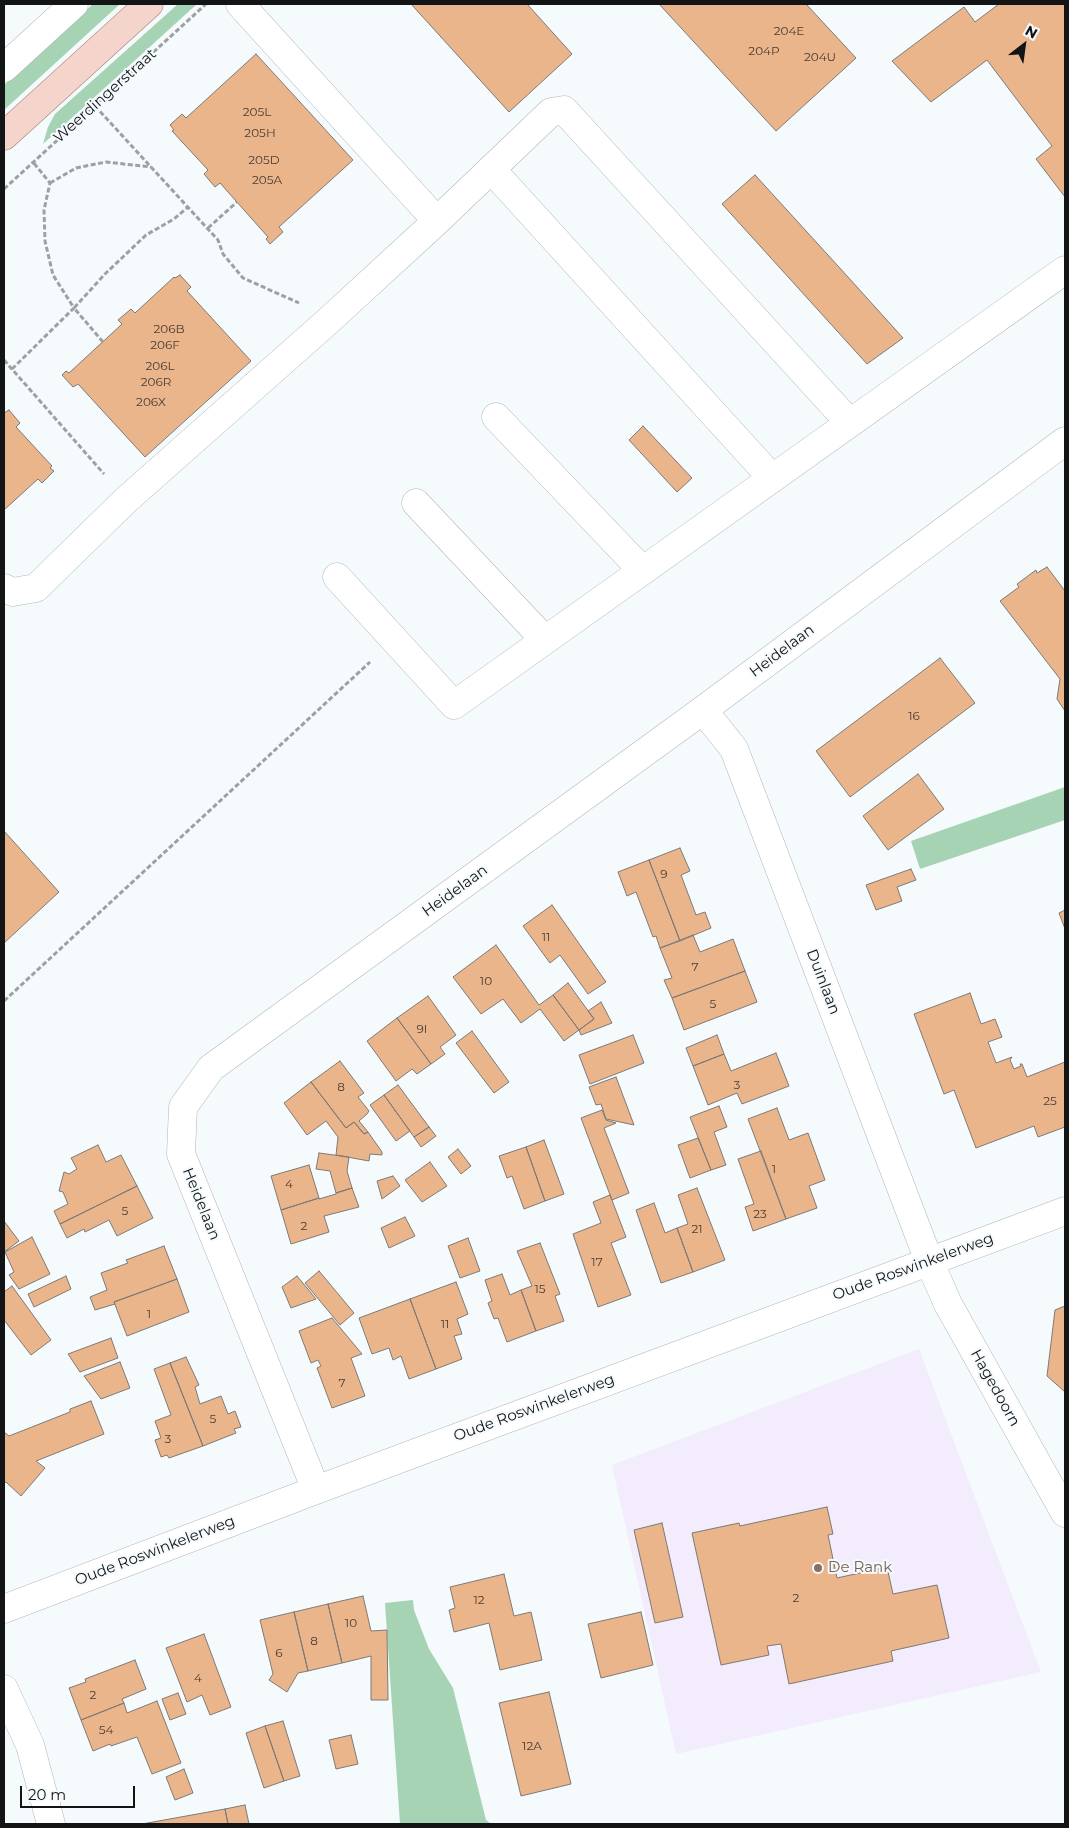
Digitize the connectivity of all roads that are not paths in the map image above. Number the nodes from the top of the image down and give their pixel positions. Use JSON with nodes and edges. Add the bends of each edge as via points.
{"nodes":[{"id":1,"x":74,"y":4,"type":"edge"},
{"id":2,"x":149,"y":4,"type":"edge"},
{"id":3,"x":240,"y":4,"type":"edge"},
{"id":4,"x":4,"y":68,"type":"edge"},
{"id":5,"x":4,"y":136,"type":"edge"},
{"id":6,"x":491,"y":169,"type":"junction"},
{"id":7,"x":437,"y":220,"type":"junction"},
{"id":8,"x":1065,"y":270,"type":"edge"},
{"id":9,"x":496,"y":417,"type":"dead end"},
{"id":10,"x":850,"y":423,"type":"junction"},
{"id":11,"x":1065,"y":440,"type":"edge"},
{"id":12,"x":772,"y":478,"type":"junction"},
{"id":13,"x":416,"y":502,"type":"dead end"},
{"id":14,"x":642,"y":570,"type":"junction"},
{"id":15,"x":337,"y":577,"type":"dead end"},
{"id":16,"x":4,"y":588,"type":"edge"},
{"id":17,"x":545,"y":640,"type":"junction"},
{"id":18,"x":703,"y":710,"type":"junction"},
{"id":19,"x":1065,"y":1211,"type":"edge"},
{"id":20,"x":929,"y":1260,"type":"junction"},
{"id":21,"x":316,"y":1490,"type":"junction"},
{"id":22,"x":1065,"y":1513,"type":"edge"},
{"id":23,"x":4,"y":1609,"type":"edge"},
{"id":24,"x":4,"y":1689,"type":"edge"},
{"id":25,"x":51,"y":1824,"type":"edge"}],
"edges":[{"from":1,"to":4,"type":"street"},
{"from":2,"to":5,"type":"main road"},
{"from":3,"to":7,"type":"street"},
{"from":6,"to":7,"type":"street"},
{"from":6,"to":10,"type":"street","via":[[551,112],[564,110]]},
{"from":6,"to":12,"type":"street"},
{"from":7,"to":16,"type":"street","via":[[126,500],[36,588],[13,592]]},
{"from":8,"to":10,"type":"street"},
{"from":9,"to":14,"type":"street"},
{"from":10,"to":12,"type":"street"},
{"from":11,"to":18,"type":"street","name":"Heidelaan"},
{"from":12,"to":14,"type":"street"},
{"from":13,"to":17,"type":"street"},
{"from":14,"to":17,"type":"street"},
{"from":15,"to":17,"type":"street","via":[[454,705]]},
{"from":18,"to":20,"type":"street","name":"Duinlaan","via":[[734,749]]},
{"from":18,"to":21,"type":"street","name":"Heidelaan","via":[[211,1068],[184,1107],[181,1154]]},
{"from":19,"to":20,"type":"street","name":"Oude Roswinkelerweg"},
{"from":20,"to":21,"type":"street","name":"Oude Roswinkelerweg"},
{"from":20,"to":22,"type":"street","name":"Hagedoorn","via":[[948,1304]]},
{"from":21,"to":23,"type":"street","name":"Oude Roswinkelerweg"},
{"from":24,"to":25,"type":"street","via":[[30,1745]]}]}
